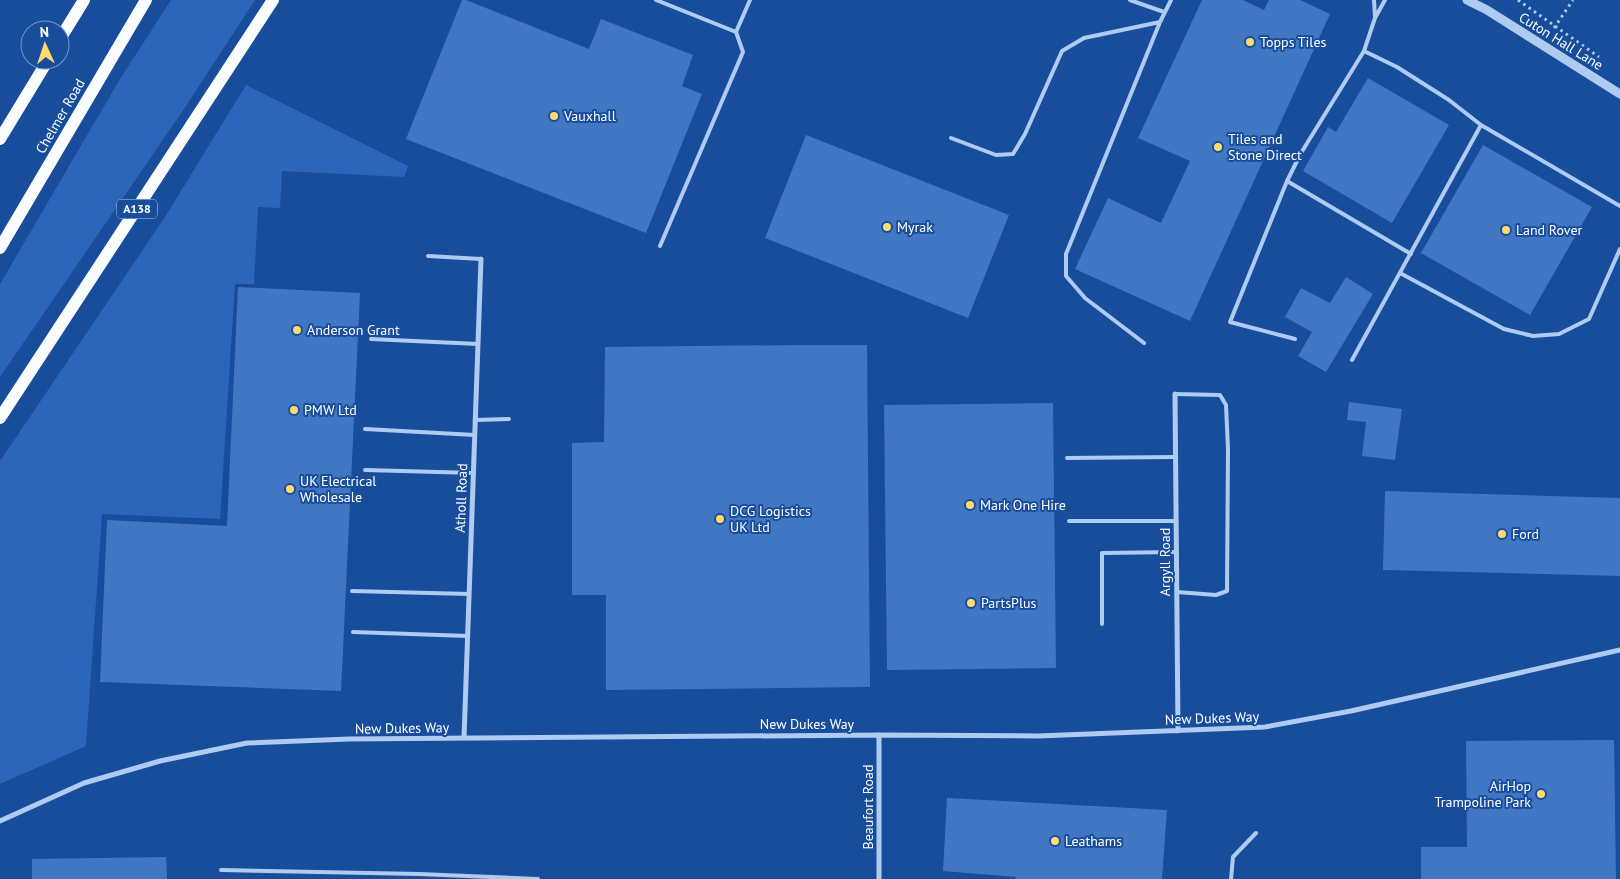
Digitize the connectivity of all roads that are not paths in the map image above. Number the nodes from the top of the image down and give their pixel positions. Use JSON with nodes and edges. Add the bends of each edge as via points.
{"nodes":[{"id":1,"x":84,"y":0,"type":"edge"},
{"id":2,"x":146,"y":0,"type":"edge"},
{"id":3,"x":273,"y":0,"type":"edge"},
{"id":4,"x":656,"y":0,"type":"edge"},
{"id":5,"x":750,"y":0,"type":"edge"},
{"id":6,"x":1130,"y":0,"type":"edge"},
{"id":7,"x":1170,"y":0,"type":"edge"},
{"id":8,"x":1374,"y":0,"type":"edge"},
{"id":9,"x":1385,"y":0,"type":"edge"},
{"id":10,"x":1467,"y":0,"type":"edge"},
{"id":11,"x":1474,"y":0,"type":"edge"},
{"id":12,"x":1487,"y":10,"type":"junction"},
{"id":13,"x":1164,"y":12,"type":"junction"},
{"id":14,"x":1375,"y":18,"type":"junction"},
{"id":15,"x":1160,"y":22,"type":"junction"},
{"id":16,"x":70,"y":23,"type":"edge"},
{"id":17,"x":736,"y":32,"type":"junction"},
{"id":18,"x":1364,"y":51,"type":"junction"},
{"id":19,"x":42,"y":70,"type":"edge"},
{"id":20,"x":1620,"y":94,"type":"edge"},
{"id":21,"x":1481,"y":125,"type":"junction"},
{"id":22,"x":951,"y":138,"type":"dead end"},
{"id":23,"x":0,"y":139,"type":"edge"},
{"id":24,"x":1287,"y":181,"type":"junction"},
{"id":25,"x":1620,"y":206,"type":"edge"},
{"id":26,"x":660,"y":246,"type":"dead end"},
{"id":27,"x":0,"y":248,"type":"edge"},
{"id":28,"x":1620,"y":249,"type":"edge"},
{"id":29,"x":1411,"y":254,"type":"junction"},
{"id":30,"x":428,"y":256,"type":"dead end"},
{"id":31,"x":481,"y":259,"type":"joint"},
{"id":32,"x":1400,"y":273,"type":"junction"},
{"id":33,"x":371,"y":339,"type":"dead end"},
{"id":34,"x":1295,"y":339,"type":"dead end"},
{"id":35,"x":1144,"y":343,"type":"dead end"},
{"id":36,"x":478,"y":344,"type":"junction"},
{"id":37,"x":1352,"y":360,"type":"dead end"},
{"id":38,"x":1175,"y":394,"type":"joint"},
{"id":39,"x":0,"y":418,"type":"edge"},
{"id":40,"x":475,"y":420,"type":"junction"},
{"id":41,"x":509,"y":420,"type":"dead end"},
{"id":42,"x":365,"y":429,"type":"dead end"},
{"id":43,"x":475,"y":434,"type":"junction"},
{"id":44,"x":1176,"y":457,"type":"junction"},
{"id":45,"x":1067,"y":458,"type":"dead end"},
{"id":46,"x":365,"y":470,"type":"dead end"},
{"id":47,"x":474,"y":473,"type":"junction"},
{"id":48,"x":1069,"y":521,"type":"dead end"},
{"id":49,"x":1176,"y":521,"type":"junction"},
{"id":50,"x":1176,"y":552,"type":"junction"},
{"id":51,"x":352,"y":591,"type":"dead end"},
{"id":52,"x":1177,"y":592,"type":"junction"},
{"id":53,"x":469,"y":594,"type":"junction"},
{"id":54,"x":1102,"y":624,"type":"dead end"},
{"id":55,"x":353,"y":632,"type":"dead end"},
{"id":56,"x":468,"y":636,"type":"junction"},
{"id":57,"x":1620,"y":650,"type":"edge"},
{"id":58,"x":1178,"y":731,"type":"junction"},
{"id":59,"x":879,"y":735,"type":"junction"},
{"id":60,"x":464,"y":738,"type":"junction"},
{"id":61,"x":0,"y":822,"type":"edge"},
{"id":62,"x":1256,"y":833,"type":"dead end"},
{"id":63,"x":221,"y":870,"type":"dead end"},
{"id":64,"x":538,"y":879,"type":"edge"},
{"id":65,"x":879,"y":879,"type":"edge"},
{"id":66,"x":1231,"y":879,"type":"edge"}],
"edges":[{"from":1,"to":16,"type":"main road"},
{"from":2,"to":27,"type":"main road","name":"Chelmer Road"},
{"from":3,"to":39,"type":"main road","number":"A138"},
{"from":4,"to":17,"type":"lane"},
{"from":5,"to":17,"type":"lane"},
{"from":6,"to":13,"type":"lane"},
{"from":7,"to":13,"type":"lane"},
{"from":8,"to":14,"type":"lane"},
{"from":9,"to":14,"type":"lane"},
{"from":10,"to":12,"type":"street","name":"Cuton Hall Lane"},
{"from":11,"to":12,"type":"street","name":"Cuton Hall Lane"},
{"from":12,"to":20,"type":"street","name":"Cuton Hall Lane"},
{"from":13,"to":15,"type":"lane"},
{"from":14,"to":18,"type":"lane"},
{"from":15,"to":22,"type":"lane","via":[[1084,38],[1062,50],[1013,154],[996,155]]},
{"from":15,"to":35,"type":"lane","via":[[1066,254],[1066,276],[1085,298]]},
{"from":17,"to":26,"type":"lane","via":[[743,52]]},
{"from":18,"to":21,"type":"lane","via":[[1442,95]]},
{"from":18,"to":24,"type":"lane"},
{"from":19,"to":23,"type":"main road"},
{"from":21,"to":25,"type":"lane"},
{"from":21,"to":29,"type":"lane"},
{"from":24,"to":29,"type":"lane"},
{"from":24,"to":34,"type":"lane","via":[[1230,322]]},
{"from":28,"to":32,"type":"lane","via":[[1589,319],[1559,334],[1533,336],[1504,329]]},
{"from":29,"to":32,"type":"lane"},
{"from":30,"to":31,"type":"lane"},
{"from":31,"to":36,"type":"street","name":"Atholl Road"},
{"from":32,"to":37,"type":"lane"},
{"from":33,"to":36,"type":"lane"},
{"from":36,"to":40,"type":"street","name":"Atholl Road"},
{"from":38,"to":44,"type":"street","name":"Argyll Road"},
{"from":38,"to":52,"type":"lane","via":[[1220,395],[1226,405],[1228,449],[1227,591],[1216,595]]},
{"from":40,"to":41,"type":"lane"},
{"from":40,"to":43,"type":"street","name":"Atholl Road"},
{"from":42,"to":43,"type":"lane"},
{"from":43,"to":47,"type":"street","name":"Atholl Road"},
{"from":44,"to":45,"type":"lane"},
{"from":44,"to":49,"type":"street","name":"Argyll Road"},
{"from":46,"to":47,"type":"lane"},
{"from":47,"to":53,"type":"street","name":"Atholl Road"},
{"from":48,"to":49,"type":"lane"},
{"from":49,"to":50,"type":"street","name":"Argyll Road"},
{"from":50,"to":52,"type":"street","name":"Argyll Road"},
{"from":50,"to":54,"type":"lane","via":[[1102,553]]},
{"from":51,"to":53,"type":"lane"},
{"from":52,"to":58,"type":"street","name":"Argyll Road"},
{"from":53,"to":56,"type":"street","name":"Atholl Road"},
{"from":55,"to":56,"type":"lane"},
{"from":56,"to":60,"type":"street","name":"Atholl Road"},
{"from":57,"to":58,"type":"street","name":"New Dukes Way","via":[[1266,727]]},
{"from":58,"to":59,"type":"street","name":"New Dukes Way","via":[[1038,736]]},
{"from":59,"to":60,"type":"street","name":"New Dukes Way"},
{"from":59,"to":65,"type":"street","name":"Beaufort Road"},
{"from":60,"to":61,"type":"street","name":"New Dukes Way","via":[[247,743],[160,761],[84,784]]},
{"from":62,"to":66,"type":"lane","via":[[1233,857]]},
{"from":63,"to":64,"type":"lane"}]}
